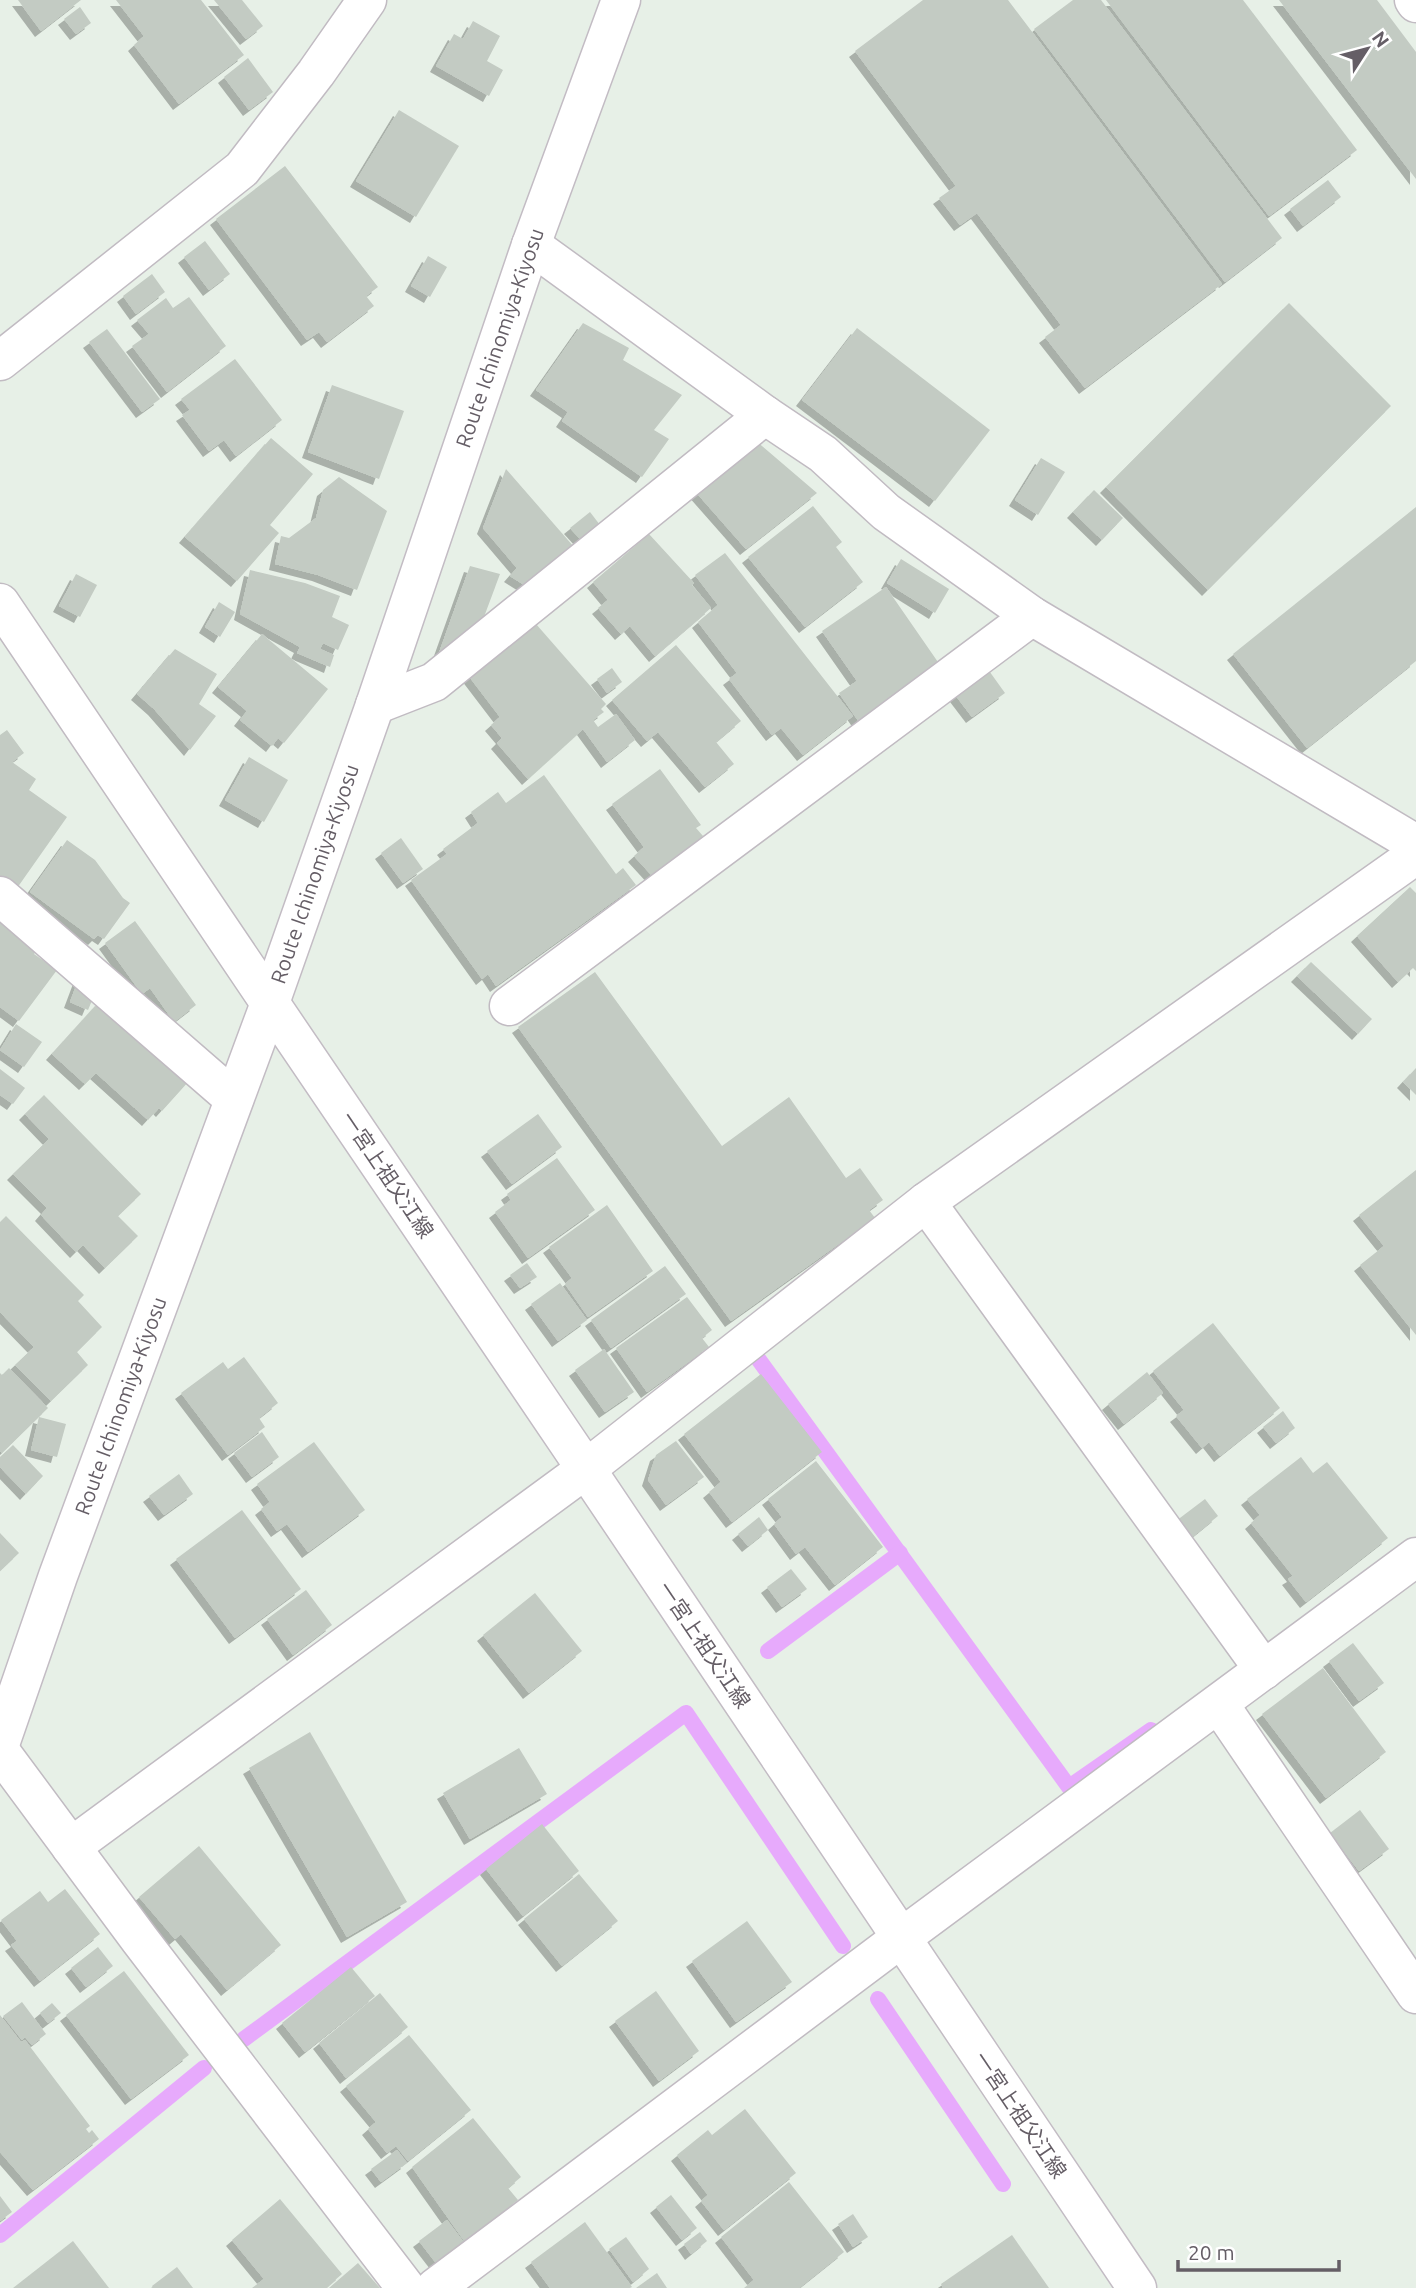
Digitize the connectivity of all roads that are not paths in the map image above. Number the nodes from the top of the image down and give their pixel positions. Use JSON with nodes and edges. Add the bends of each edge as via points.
{"nodes":[{"id":1,"x":368,"y":0,"type":"edge"},
{"id":2,"x":610,"y":8,"type":"edge"},
{"id":3,"x":531,"y":245,"type":"junction"},
{"id":4,"x":0,"y":361,"type":"edge"},
{"id":5,"x":765,"y":415,"type":"junction"},
{"id":6,"x":0,"y":603,"type":"edge"},
{"id":7,"x":1032,"y":616,"type":"junction"},
{"id":8,"x":375,"y":705,"type":"junction"},
{"id":9,"x":1416,"y":844,"type":"edge"},
{"id":10,"x":1416,"y":855,"type":"edge"},
{"id":11,"x":0,"y":896,"type":"edge"},
{"id":12,"x":270,"y":1003,"type":"junction"},
{"id":13,"x":509,"y":1006,"type":"dead end"},
{"id":14,"x":233,"y":1099,"type":"junction"},
{"id":15,"x":926,"y":1202,"type":"junction"},
{"id":16,"x":586,"y":1469,"type":"junction"},
{"id":17,"x":1416,"y":1557,"type":"edge"},
{"id":18,"x":1264,"y":1670,"type":"junction"},
{"id":19,"x":1219,"y":1704,"type":"junction"},
{"id":20,"x":0,"y":1744,"type":"edge"},
{"id":21,"x":0,"y":1751,"type":"edge"},
{"id":22,"x":71,"y":1847,"type":"junction"},
{"id":23,"x":901,"y":1938,"type":"junction"},
{"id":24,"x":1416,"y":1994,"type":"edge"},
{"id":25,"x":406,"y":2288,"type":"edge"},
{"id":26,"x":435,"y":2288,"type":"edge"},
{"id":27,"x":1137,"y":2288,"type":"edge"}],
"edges":[{"from":1,"to":4,"type":"street","via":[[242,169]]},
{"from":2,"to":3,"type":"street","name":"Route Ichinomiya-Kiyosu"},
{"from":3,"to":5,"type":"street"},
{"from":3,"to":8,"type":"street","name":"Route Ichinomiya-Kiyosu"},
{"from":5,"to":7,"type":"street","via":[[823,454],[886,512]]},
{"from":5,"to":8,"type":"street","via":[[434,682]]},
{"from":6,"to":12,"type":"street","name":"一宮上祖父江線"},
{"from":7,"to":9,"type":"street"},
{"from":7,"to":13,"type":"street"},
{"from":8,"to":12,"type":"street","name":"Route Ichinomiya-Kiyosu"},
{"from":10,"to":15,"type":"street"},
{"from":11,"to":14,"type":"street"},
{"from":12,"to":14,"type":"street","name":"Route Ichinomiya-Kiyosu"},
{"from":12,"to":16,"type":"street","name":"一宮上祖父江線"},
{"from":14,"to":20,"type":"street","name":"Route Ichinomiya-Kiyosu"},
{"from":15,"to":16,"type":"street"},
{"from":15,"to":18,"type":"street"},
{"from":16,"to":22,"type":"street"},
{"from":16,"to":23,"type":"street","name":"一宮上祖父江線"},
{"from":17,"to":18,"type":"street"},
{"from":18,"to":19,"type":"street"},
{"from":19,"to":23,"type":"street"},
{"from":19,"to":24,"type":"street"},
{"from":21,"to":22,"type":"street"},
{"from":22,"to":25,"type":"street"},
{"from":23,"to":26,"type":"street"},
{"from":23,"to":27,"type":"street","name":"一宮上祖父江線"}]}
